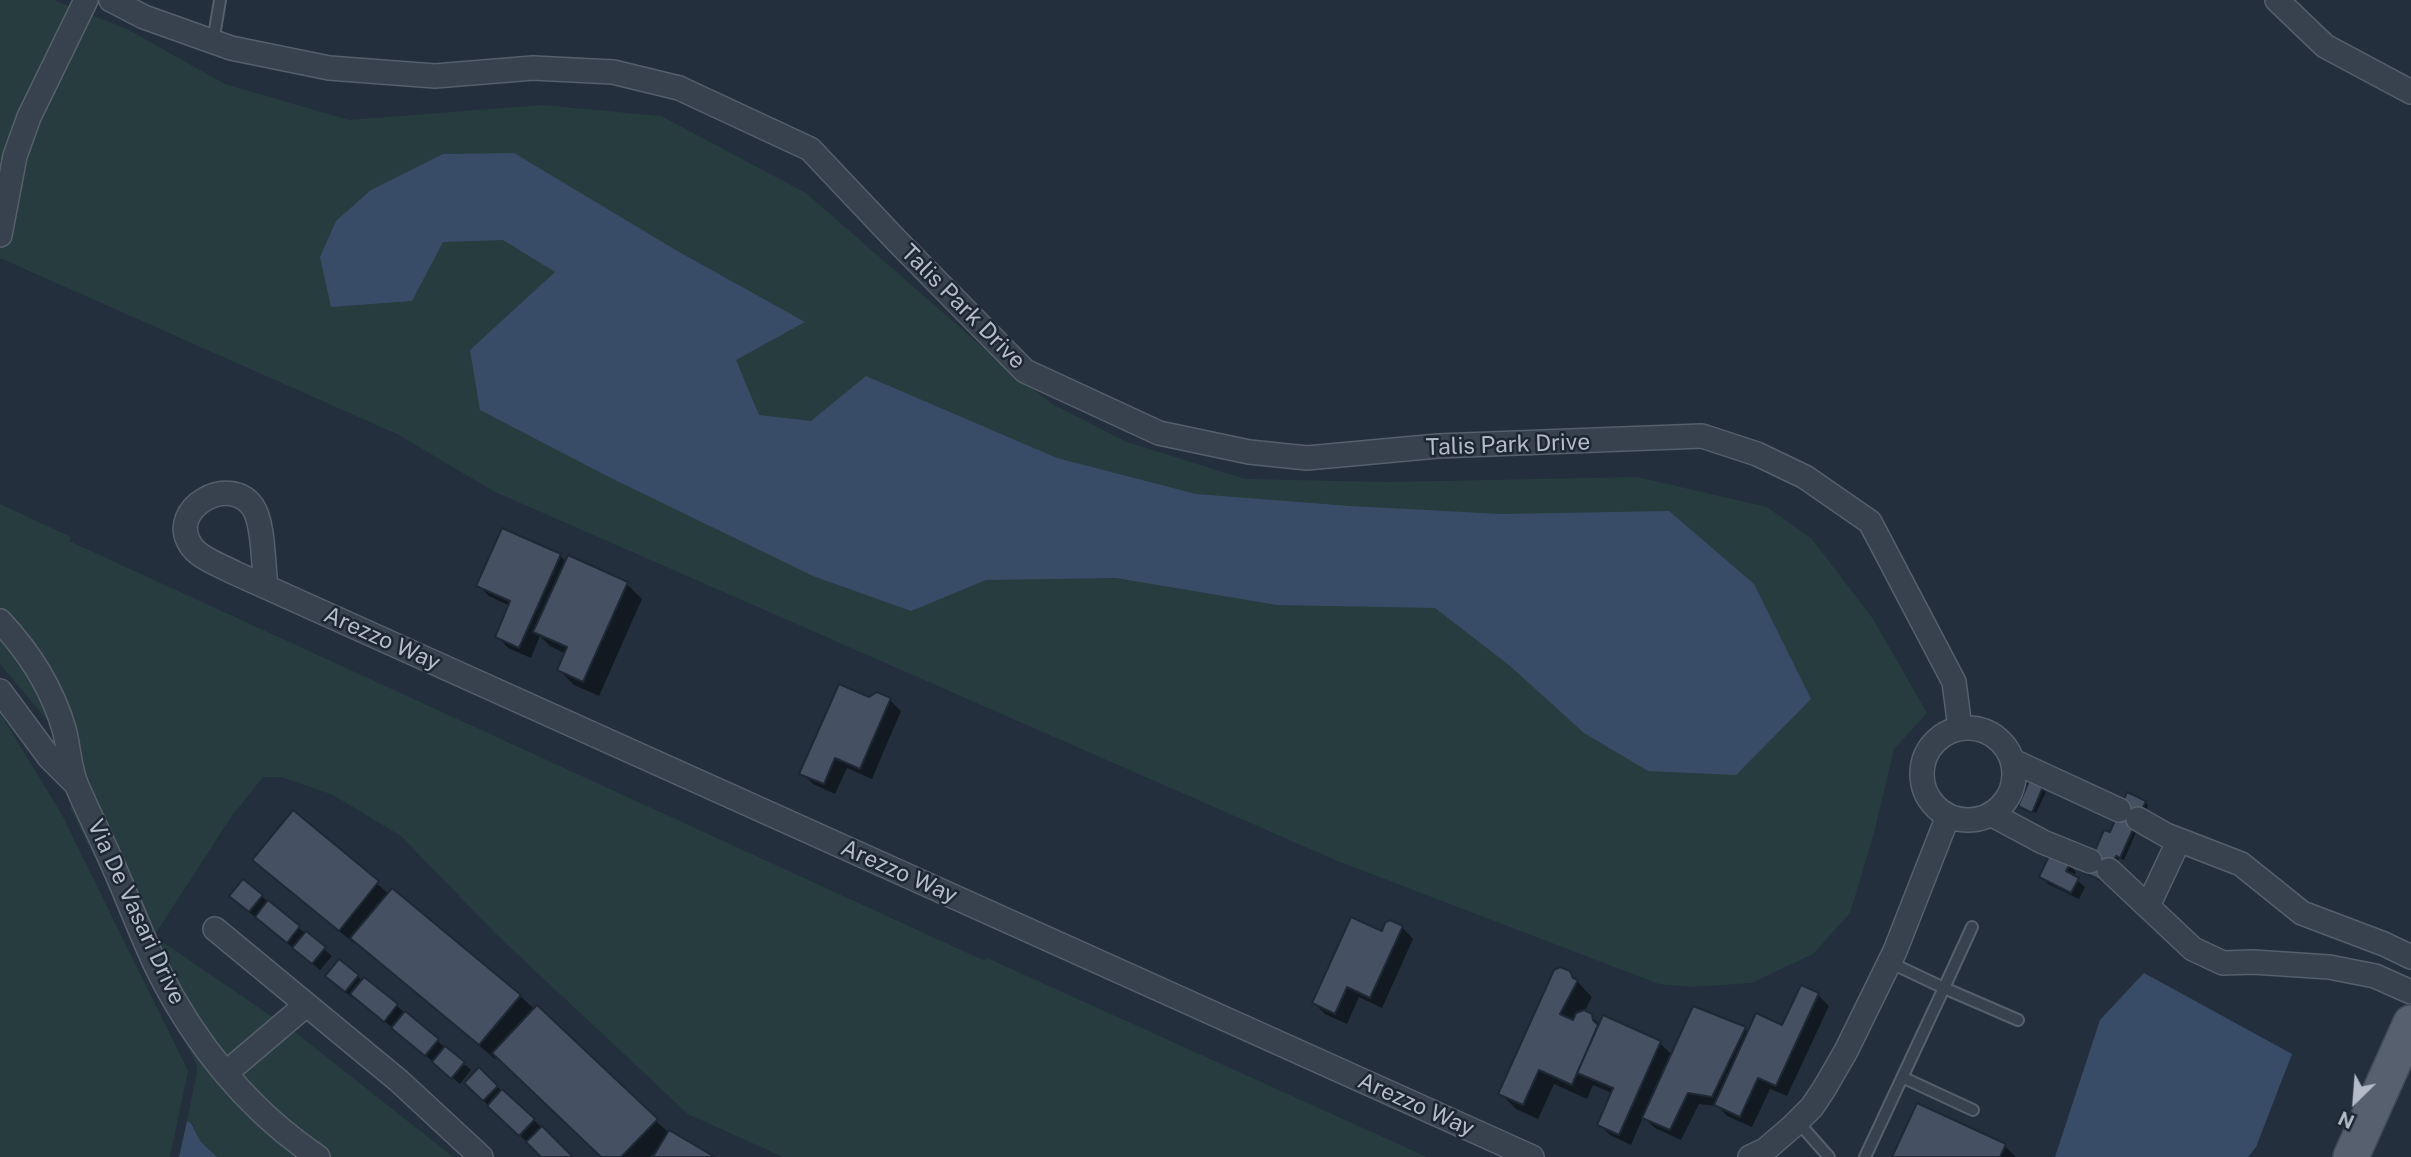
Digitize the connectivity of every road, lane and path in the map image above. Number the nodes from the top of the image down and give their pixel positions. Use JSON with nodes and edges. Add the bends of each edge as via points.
{"nodes":[{"id":1,"x":86,"y":0,"type":"edge"},
{"id":2,"x":111,"y":0,"type":"edge"},
{"id":3,"x":220,"y":0,"type":"edge"},
{"id":4,"x":2277,"y":0,"type":"edge"},
{"id":5,"x":213,"y":42,"type":"junction"},
{"id":6,"x":2411,"y":92,"type":"edge"},
{"id":7,"x":0,"y":234,"type":"edge"},
{"id":8,"x":266,"y":586,"type":"dead end"},
{"id":9,"x":0,"y":621,"type":"edge"},
{"id":10,"x":0,"y":691,"type":"edge"},
{"id":11,"x":1960,"y":728,"type":"junction"},
{"id":12,"x":2013,"y":761,"type":"junction"},
{"id":13,"x":75,"y":783,"type":"junction"},
{"id":14,"x":1991,"y":814,"type":"junction"},
{"id":15,"x":1948,"y":816,"type":"junction"},
{"id":16,"x":2179,"y":840,"type":"junction"},
{"id":17,"x":2148,"y":906,"type":"junction"},
{"id":18,"x":1972,"y":927,"type":"dead end"},
{"id":19,"x":215,"y":929,"type":"dead end"},
{"id":20,"x":2411,"y":957,"type":"edge"},
{"id":21,"x":1889,"y":962,"type":"junction"},
{"id":22,"x":1944,"y":988,"type":"junction"},
{"id":23,"x":2411,"y":992,"type":"edge"},
{"id":24,"x":306,"y":1005,"type":"junction"},
{"id":25,"x":2018,"y":1020,"type":"dead end"},
{"id":26,"x":2411,"y":1023,"type":"edge"},
{"id":27,"x":226,"y":1073,"type":"junction"},
{"id":28,"x":1904,"y":1077,"type":"junction"},
{"id":29,"x":1973,"y":1110,"type":"dead end"},
{"id":30,"x":1797,"y":1121,"type":"junction"},
{"id":31,"x":318,"y":1157,"type":"edge"},
{"id":32,"x":481,"y":1157,"type":"edge"},
{"id":33,"x":1532,"y":1157,"type":"edge"},
{"id":34,"x":1750,"y":1157,"type":"edge"},
{"id":35,"x":1829,"y":1157,"type":"edge"},
{"id":36,"x":1865,"y":1157,"type":"edge"},
{"id":37,"x":2351,"y":1157,"type":"edge"}],
"edges":[{"from":1,"to":7,"type":"street","via":[[29,117],[15,156]]},
{"from":2,"to":5,"type":"street","name":"Talis Park Drive"},
{"from":3,"to":5,"type":"lane"},
{"from":4,"to":6,"type":"street","via":[[2325,46]]},
{"from":5,"to":11,"type":"street","name":"Talis Park Drive","via":[[329,68],[435,76],[533,68],[613,72],[679,88],[810,149],[1025,371],[1159,433],[1249,452],[1307,458],[1438,446],[1702,436],[1756,454],[1805,477],[1870,522],[1954,682]]},
{"from":8,"to":33,"type":"street","name":"Arezzo Way"},
{"from":9,"to":13,"type":"street","name":"Via De Vasari Drive","via":[[33,660],[49,690],[64,728]]},
{"from":10,"to":13,"type":"street","name":"Via De Vasari Drive","via":[[49,757]]},
{"from":11,"to":12,"type":"street","via":[[1987,732],[2007,749]]},
{"from":11,"to":15,"type":"street","via":[[1934,741],[1921,768],[1927,796]]},
{"from":12,"to":14,"type":"street","via":[[2011,792]]},
{"from":12,"to":16,"type":"street"},
{"from":13,"to":27,"type":"street","name":"Via De Vasari Drive","via":[[159,971],[199,1040]]},
{"from":14,"to":15,"type":"street","via":[[1977,820]]},
{"from":14,"to":17,"type":"street","via":[[2100,866]]},
{"from":15,"to":21,"type":"street"},
{"from":16,"to":17,"type":"street"},
{"from":16,"to":20,"type":"street","via":[[2241,864],[2302,913]]},
{"from":17,"to":23,"type":"street","via":[[2193,949],[2223,963],[2329,967],[2375,976]]},
{"from":18,"to":22,"type":"lane"},
{"from":19,"to":24,"type":"street"},
{"from":21,"to":22,"type":"lane"},
{"from":21,"to":30,"type":"street","via":[[1830,1079]]},
{"from":22,"to":25,"type":"lane"},
{"from":22,"to":28,"type":"lane"},
{"from":24,"to":27,"type":"street"},
{"from":24,"to":32,"type":"street","via":[[399,1081]]},
{"from":26,"to":37,"type":"main road"},
{"from":27,"to":31,"type":"street","name":"Via De Vasari Drive","via":[[263,1114]]},
{"from":28,"to":29,"type":"lane"},
{"from":28,"to":36,"type":"lane"},
{"from":30,"to":34,"type":"street","via":[[1765,1150]]},
{"from":30,"to":35,"type":"lane"}]}
